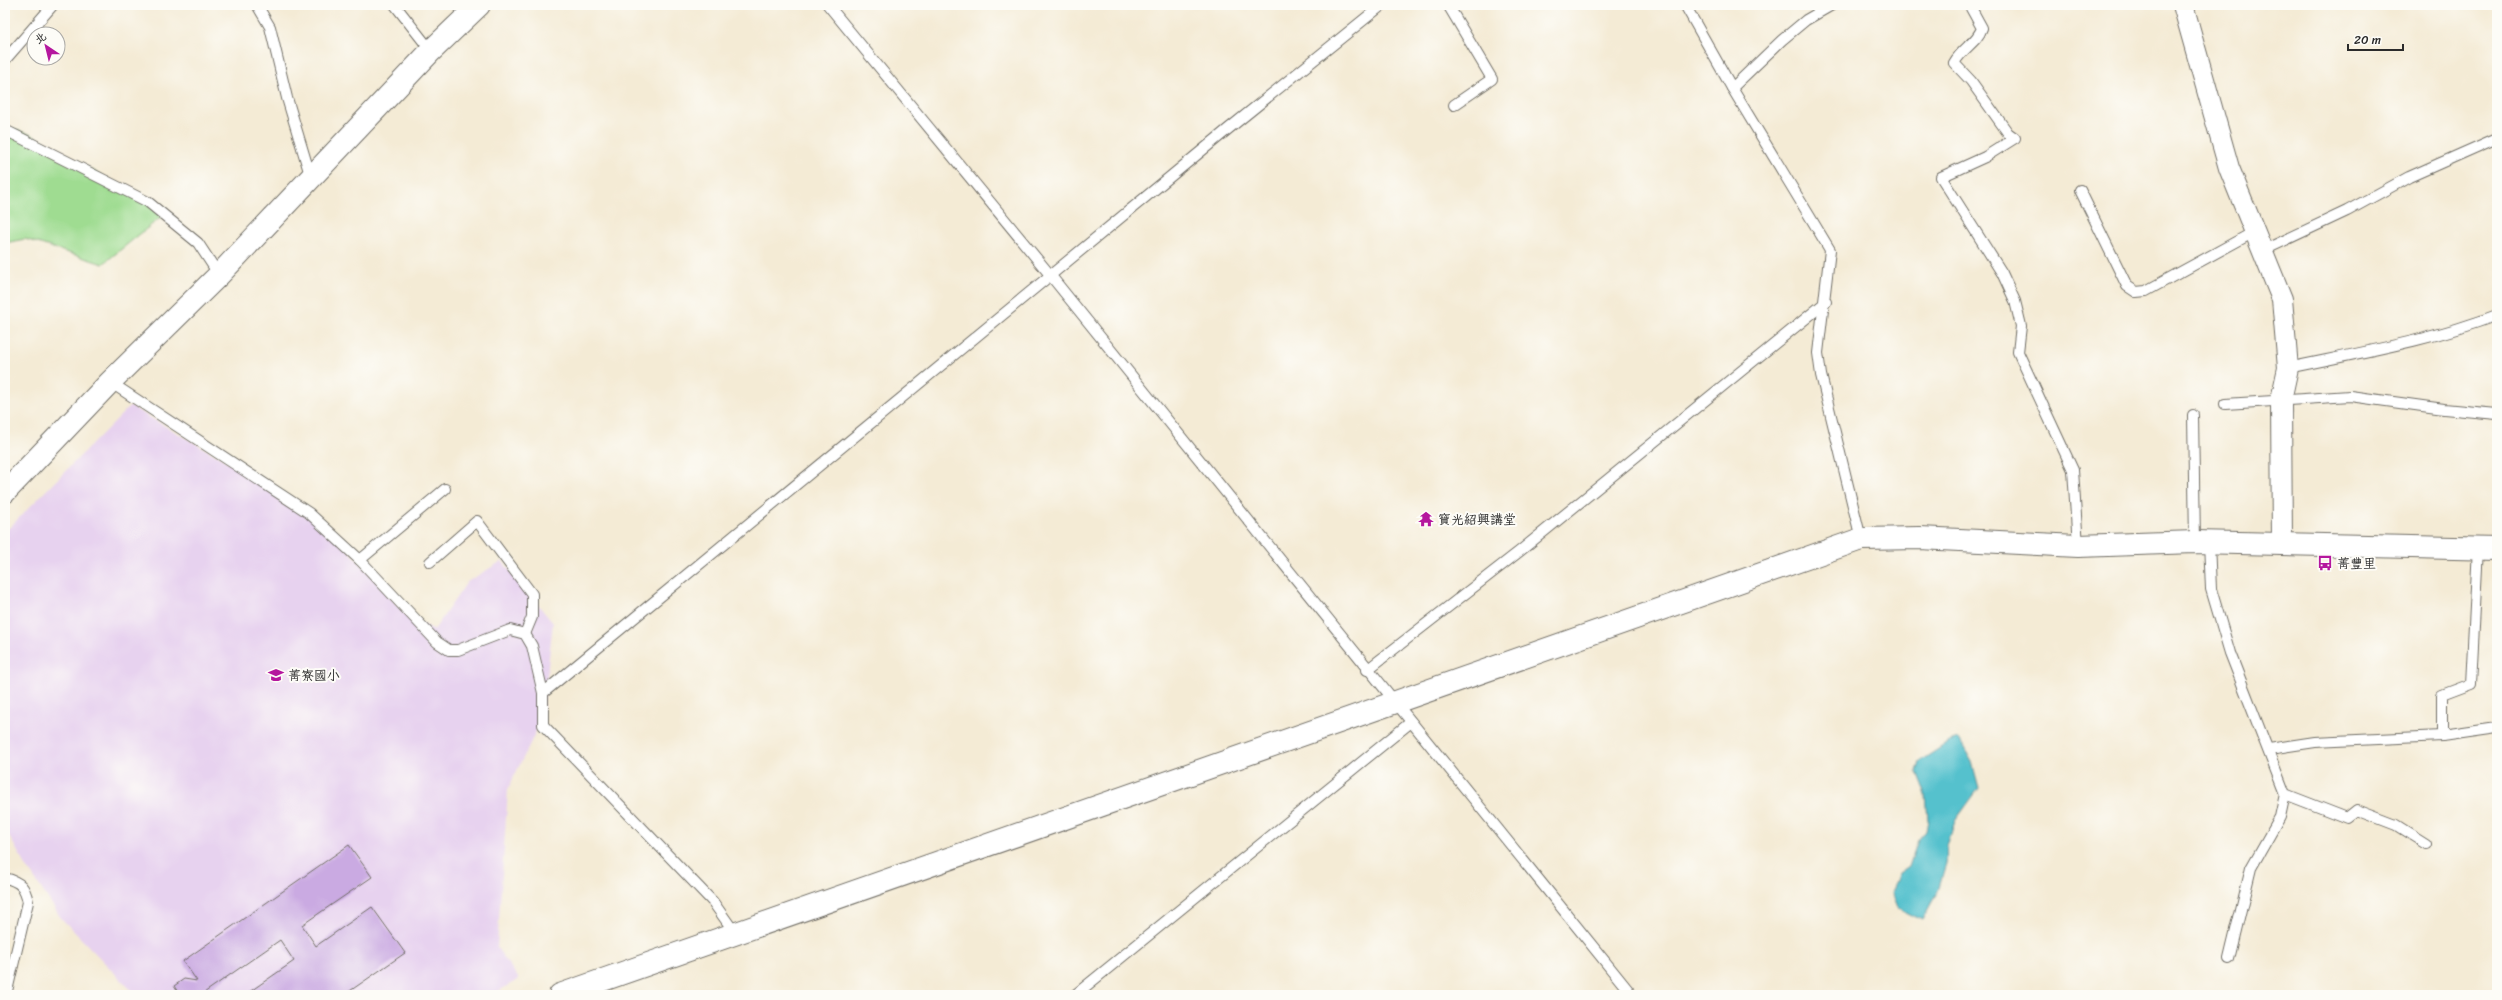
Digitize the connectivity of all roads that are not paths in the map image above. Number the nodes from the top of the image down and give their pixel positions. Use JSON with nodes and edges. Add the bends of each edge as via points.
{"nodes":[{"id":1,"x":52,"y":5,"type":"edge"},
{"id":2,"x":257,"y":5,"type":"edge"},
{"id":3,"x":395,"y":5,"type":"edge"},
{"id":4,"x":478,"y":5,"type":"edge"},
{"id":5,"x":828,"y":5,"type":"edge"},
{"id":6,"x":1382,"y":5,"type":"edge"},
{"id":7,"x":1448,"y":5,"type":"edge"},
{"id":8,"x":1685,"y":5,"type":"edge"},
{"id":9,"x":1832,"y":5,"type":"edge"},
{"id":10,"x":1972,"y":5,"type":"edge"},
{"id":11,"x":2183,"y":5,"type":"edge"},
{"id":12,"x":431,"y":51,"type":"junction"},
{"id":13,"x":5,"y":60,"type":"edge"},
{"id":14,"x":1732,"y":88,"type":"junction"},
{"id":15,"x":1454,"y":105,"type":"dead end"},
{"id":16,"x":5,"y":130,"type":"edge"},
{"id":17,"x":2497,"y":138,"type":"edge"},
{"id":18,"x":311,"y":179,"type":"junction"},
{"id":19,"x":2080,"y":190,"type":"dead end"},
{"id":20,"x":2254,"y":232,"type":"junction"},
{"id":21,"x":2262,"y":251,"type":"junction"},
{"id":22,"x":219,"y":275,"type":"junction"},
{"id":23,"x":1051,"y":276,"type":"junction"},
{"id":24,"x":1826,"y":302,"type":"junction"},
{"id":25,"x":2497,"y":315,"type":"edge"},
{"id":26,"x":2288,"y":368,"type":"junction"},
{"id":27,"x":110,"y":382,"type":"junction"},
{"id":28,"x":2281,"y":400,"type":"junction"},
{"id":29,"x":2225,"y":404,"type":"dead end"},
{"id":30,"x":2497,"y":414,"type":"edge"},
{"id":31,"x":2193,"y":415,"type":"dead end"},
{"id":32,"x":445,"y":489,"type":"dead end"},
{"id":33,"x":5,"y":492,"type":"edge"},
{"id":34,"x":1861,"y":539,"type":"junction"},
{"id":35,"x":2202,"y":542,"type":"junction"},
{"id":36,"x":2282,"y":545,"type":"junction"},
{"id":37,"x":2078,"y":546,"type":"junction"},
{"id":38,"x":2487,"y":548,"type":"edge"},
{"id":39,"x":360,"y":560,"type":"junction"},
{"id":40,"x":430,"y":562,"type":"dead end"},
{"id":41,"x":525,"y":634,"type":"junction"},
{"id":42,"x":1367,"y":670,"type":"junction"},
{"id":43,"x":543,"y":693,"type":"junction"},
{"id":44,"x":1394,"y":701,"type":"junction"},
{"id":45,"x":1411,"y":722,"type":"junction"},
{"id":46,"x":2497,"y":728,"type":"edge"},
{"id":47,"x":2442,"y":736,"type":"junction"},
{"id":48,"x":2269,"y":749,"type":"junction"},
{"id":49,"x":2285,"y":794,"type":"junction"},
{"id":50,"x":2426,"y":844,"type":"dead end"},
{"id":51,"x":5,"y":878,"type":"edge"},
{"id":52,"x":735,"y":933,"type":"junction"},
{"id":53,"x":2229,"y":959,"type":"dead end"},
{"id":54,"x":6,"y":995,"type":"edge"},
{"id":55,"x":560,"y":995,"type":"edge"},
{"id":56,"x":1075,"y":995,"type":"edge"},
{"id":57,"x":1632,"y":995,"type":"edge"}],
"edges":[{"from":1,"to":13,"type":"lane"},
{"from":2,"to":18,"type":"lane","via":[[270,27],[287,98]]},
{"from":3,"to":12,"type":"lane"},
{"from":4,"to":12,"type":"street"},
{"from":5,"to":23,"type":"lane"},
{"from":6,"to":23,"type":"lane"},
{"from":7,"to":15,"type":"lane","via":[[1492,79]]},
{"from":8,"to":14,"type":"lane"},
{"from":9,"to":14,"type":"lane","via":[[1806,20]]},
{"from":10,"to":37,"type":"lane","via":[[1971,8],[1982,28],[1979,37],[1961,52],[1954,63],[1971,81],[2008,133],[2015,138],[1985,157],[1941,177],[2002,273],[2015,301],[2021,326],[2018,352],[2073,470]]},
{"from":11,"to":20,"type":"street","via":[[2229,168]]},
{"from":12,"to":18,"type":"street"},
{"from":14,"to":24,"type":"lane","via":[[1830,250]]},
{"from":16,"to":22,"type":"lane","via":[[148,202],[198,243]]},
{"from":17,"to":21,"type":"lane","via":[[2409,177],[2347,211]]},
{"from":18,"to":22,"type":"street"},
{"from":19,"to":20,"type":"lane","via":[[2126,286],[2136,292],[2146,290]]},
{"from":20,"to":21,"type":"street"},
{"from":21,"to":26,"type":"street","via":[[2282,299]]},
{"from":22,"to":27,"type":"street"},
{"from":23,"to":42,"type":"lane"},
{"from":23,"to":43,"type":"lane"},
{"from":24,"to":34,"type":"lane","via":[[1818,353],[1820,375]]},
{"from":24,"to":42,"type":"lane","via":[[1520,552]]},
{"from":25,"to":26,"type":"lane","via":[[2388,346]]},
{"from":26,"to":28,"type":"street"},
{"from":27,"to":33,"type":"street"},
{"from":27,"to":39,"type":"lane","via":[[310,513]]},
{"from":28,"to":29,"type":"lane"},
{"from":28,"to":30,"type":"lane","via":[[2350,396]]},
{"from":28,"to":36,"type":"street"},
{"from":31,"to":35,"type":"lane"},
{"from":32,"to":39,"type":"lane"},
{"from":34,"to":37,"type":"street","via":[[1920,538]]},
{"from":34,"to":44,"type":"street"},
{"from":35,"to":36,"type":"street"},
{"from":35,"to":37,"type":"street"},
{"from":35,"to":48,"type":"lane","via":[[2211,589],[2230,653]]},
{"from":36,"to":38,"type":"street"},
{"from":38,"to":47,"type":"lane","via":[[2471,684],[2442,695]]},
{"from":39,"to":41,"type":"lane","via":[[437,642],[449,650],[458,650],[510,630]]},
{"from":40,"to":41,"type":"lane","via":[[477,521],[532,594],[532,617]]},
{"from":41,"to":43,"type":"lane","via":[[532,646]]},
{"from":42,"to":44,"type":"lane"},
{"from":43,"to":52,"type":"lane","via":[[543,726],[714,902]]},
{"from":44,"to":45,"type":"lane"},
{"from":44,"to":52,"type":"street"},
{"from":45,"to":56,"type":"lane"},
{"from":45,"to":57,"type":"lane"},
{"from":46,"to":47,"type":"lane"},
{"from":47,"to":48,"type":"lane","via":[[2315,742]]},
{"from":48,"to":49,"type":"lane"},
{"from":49,"to":50,"type":"lane","via":[[2347,818],[2357,810],[2396,826]]},
{"from":49,"to":53,"type":"lane","via":[[2280,817],[2251,868]]},
{"from":51,"to":54,"type":"lane","via":[[18,881],[26,889],[28,902]]},
{"from":52,"to":55,"type":"street"}]}
